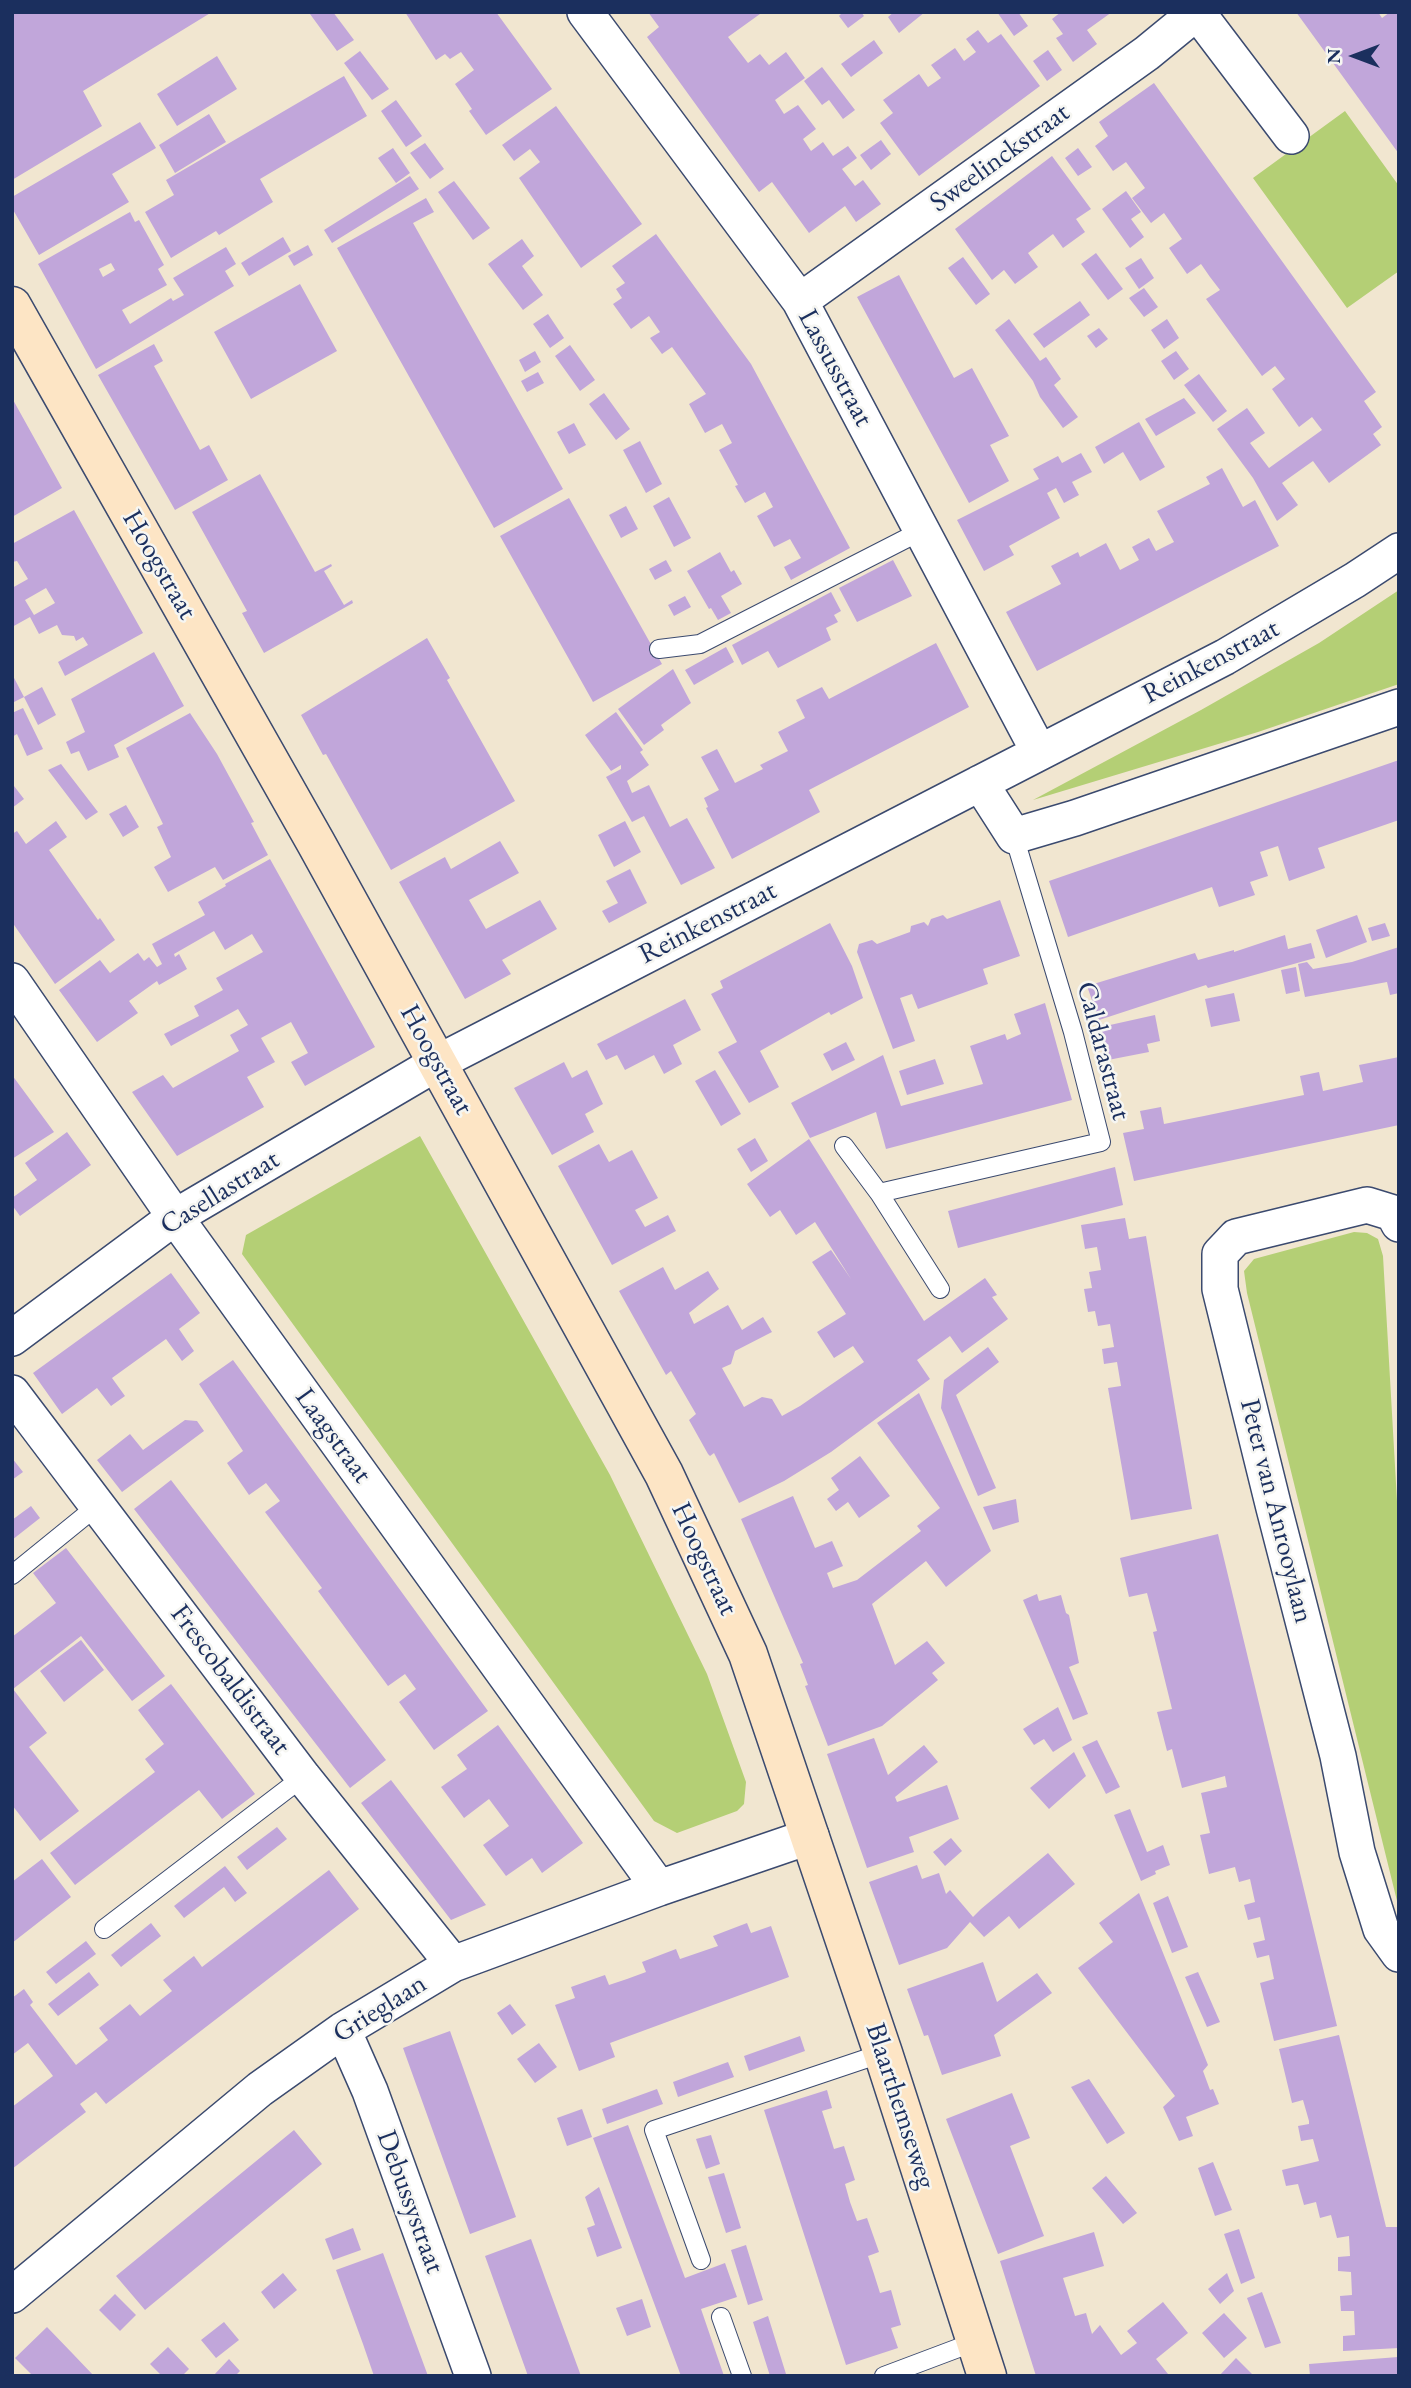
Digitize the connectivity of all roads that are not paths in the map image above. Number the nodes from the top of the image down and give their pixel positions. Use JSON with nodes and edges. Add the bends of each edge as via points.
{"nodes":[{"id":1,"x":585,"y":12,"type":"edge"},
{"id":2,"x":1197,"y":12,"type":"edge"},
{"id":3,"x":1291,"y":136,"type":"dead end"},
{"id":4,"x":800,"y":301,"type":"junction"},
{"id":5,"x":12,"y":306,"type":"edge"},
{"id":6,"x":921,"y":531,"type":"junction"},
{"id":7,"x":1399,"y":551,"type":"edge"},
{"id":8,"x":659,"y":649,"type":"dead end"},
{"id":9,"x":1399,"y":708,"type":"edge"},
{"id":10,"x":1039,"y":752,"type":"junction"},
{"id":11,"x":980,"y":783,"type":"junction"},
{"id":12,"x":1014,"y":836,"type":"junction"},
{"id":13,"x":12,"y":981,"type":"edge"},
{"id":14,"x":437,"y":1063,"type":"junction"},
{"id":15,"x":844,"y":1146,"type":"dead end"},
{"id":16,"x":878,"y":1193,"type":"junction"},
{"id":17,"x":176,"y":1217,"type":"junction"},
{"id":18,"x":1399,"y":1224,"type":"edge"},
{"id":19,"x":940,"y":1289,"type":"dead end"},
{"id":20,"x":12,"y":1338,"type":"edge"},
{"id":21,"x":12,"y":1393,"type":"edge"},
{"id":22,"x":97,"y":1506,"type":"junction"},
{"id":23,"x":12,"y":1575,"type":"edge"},
{"id":24,"x":303,"y":1777,"type":"junction"},
{"id":25,"x":811,"y":1836,"type":"junction"},
{"id":26,"x":659,"y":1888,"type":"junction"},
{"id":27,"x":104,"y":1928,"type":"dead end"},
{"id":28,"x":1399,"y":1954,"type":"edge"},
{"id":29,"x":453,"y":1964,"type":"junction"},
{"id":30,"x":343,"y":2030,"type":"junction"},
{"id":31,"x":884,"y":2053,"type":"junction"},
{"id":32,"x":701,"y":2260,"type":"dead end"},
{"id":33,"x":12,"y":2295,"type":"edge"},
{"id":34,"x":721,"y":2317,"type":"dead end"},
{"id":35,"x":982,"y":2359,"type":"edge"},
{"id":36,"x":473,"y":2376,"type":"edge"},
{"id":37,"x":742,"y":2376,"type":"edge"},
{"id":38,"x":884,"y":2376,"type":"edge"}],
"edges":[{"from":1,"to":4,"type":"street","name":"Lassusstraat"},
{"from":2,"to":3,"type":"street"},
{"from":2,"to":4,"type":"street","name":"Sweelinckstraat","via":[[1147,53]]},
{"from":4,"to":6,"type":"street","name":"Lassusstraat"},
{"from":5,"to":14,"type":"street","name":"Hoogstraat"},
{"from":6,"to":8,"type":"lane","via":[[700,644]]},
{"from":6,"to":10,"type":"street","name":"Lassusstraat"},
{"from":7,"to":10,"type":"street","name":"Reinkenstraat","via":[[1225,657]]},
{"from":9,"to":12,"type":"street"},
{"from":10,"to":11,"type":"street","name":"Reinkenstraat"},
{"from":11,"to":12,"type":"street"},
{"from":11,"to":14,"type":"street","name":"Reinkenstraat"},
{"from":12,"to":16,"type":"lane","name":"Caldarastraat","via":[[1101,1142]]},
{"from":13,"to":17,"type":"street","name":"Laagstraat"},
{"from":14,"to":17,"type":"street","name":"Casellastraat"},
{"from":14,"to":25,"type":"street","name":"Hoogstraat","via":[[664,1474],[748,1654]]},
{"from":15,"to":16,"type":"lane"},
{"from":16,"to":19,"type":"lane"},
{"from":17,"to":20,"type":"street","name":"Casellastraat"},
{"from":17,"to":26,"type":"street","name":"Laagstraat"},
{"from":18,"to":28,"type":"street","name":"Peter van Anrooylaan","via":[[1392,1213],[1367,1205],[1236,1237],[1220,1254],[1220,1289],[1338,1756],[1357,1852],[1381,1929]]},
{"from":21,"to":22,"type":"street","name":"Frescobaldistraat"},
{"from":22,"to":23,"type":"lane"},
{"from":22,"to":24,"type":"street","name":"Frescobaldistraat"},
{"from":24,"to":27,"type":"lane"},
{"from":24,"to":29,"type":"street","name":"Frescobaldistraat"},
{"from":25,"to":26,"type":"street","name":"Grieglaan"},
{"from":25,"to":31,"type":"street","name":"Blaarthemseweg"},
{"from":26,"to":29,"type":"street","name":"Grieglaan"},
{"from":29,"to":30,"type":"street","name":"Grieglaan"},
{"from":30,"to":33,"type":"street","name":"Grieglaan","via":[[260,2089]]},
{"from":30,"to":36,"type":"street","name":"Debussystraat","via":[[370,2091]]},
{"from":31,"to":32,"type":"lane","via":[[654,2130]]},
{"from":31,"to":35,"type":"street","name":"Blaarthemseweg"},
{"from":34,"to":37,"type":"lane"},
{"from":35,"to":38,"type":"lane"}]}
